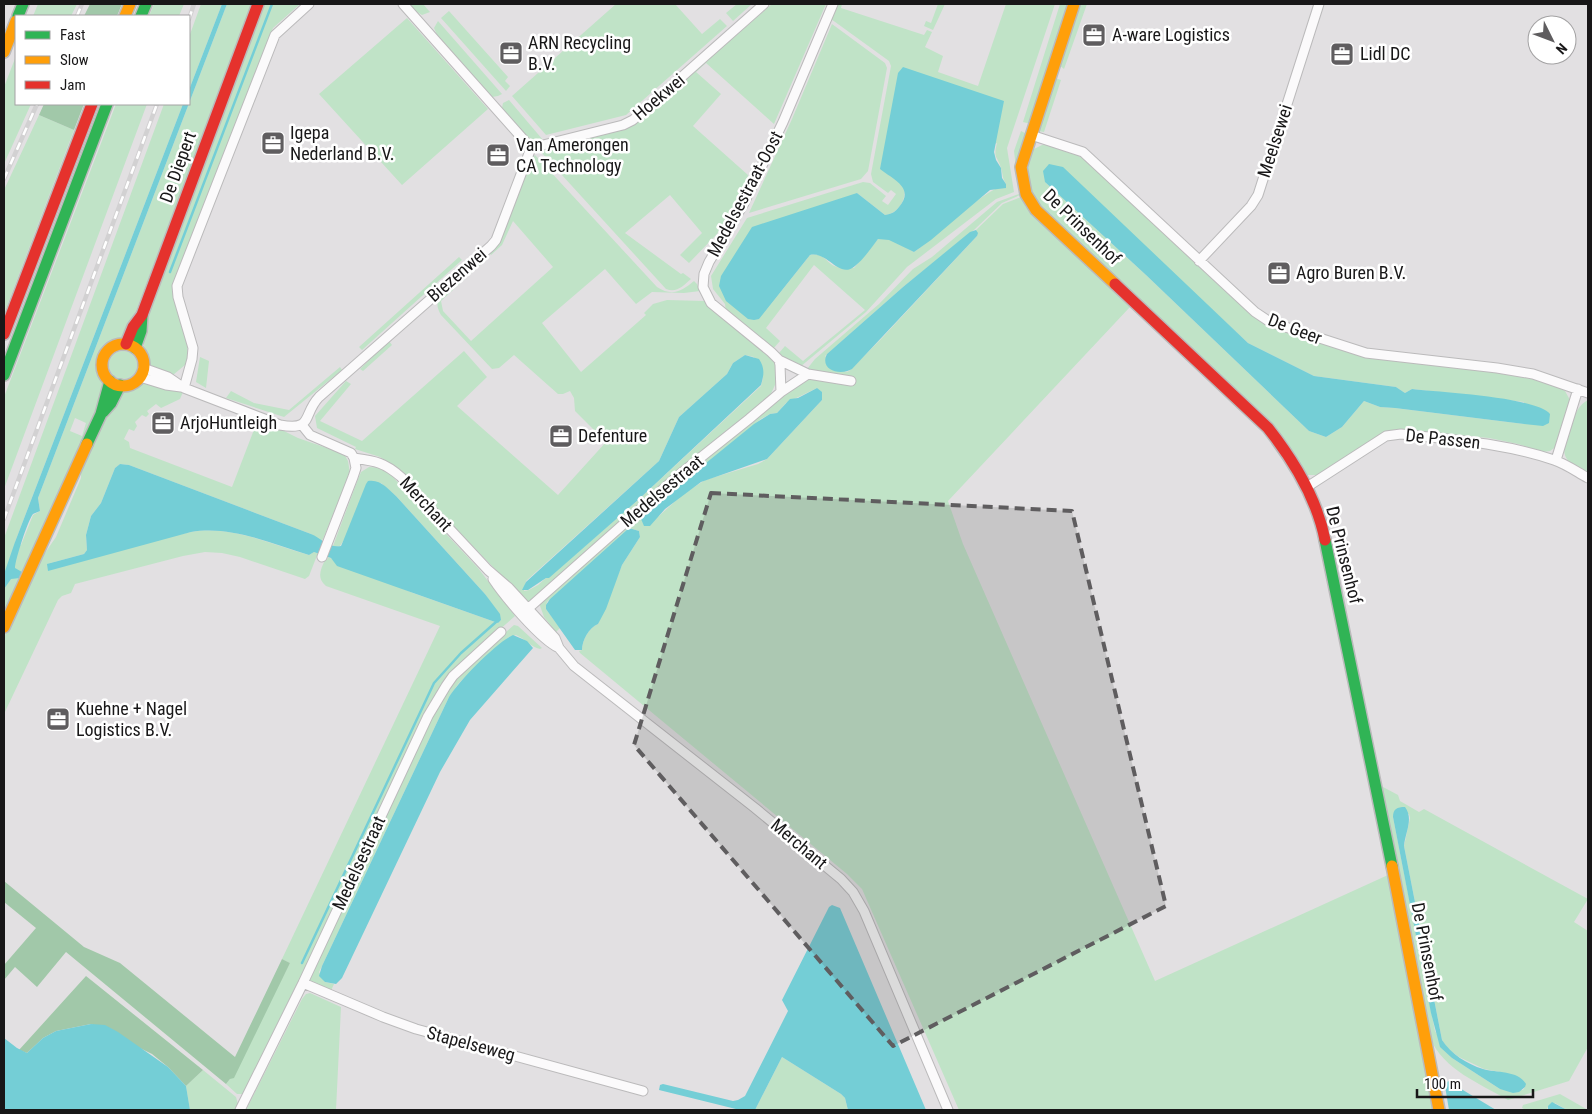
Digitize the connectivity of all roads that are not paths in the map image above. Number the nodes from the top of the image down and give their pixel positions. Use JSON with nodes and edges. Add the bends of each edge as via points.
{"nodes":[{"id":1,"x":258,"y":4,"type":"edge"},
{"id":2,"x":309,"y":4,"type":"edge"},
{"id":3,"x":403,"y":4,"type":"edge"},
{"id":4,"x":764,"y":4,"type":"edge"},
{"id":5,"x":833,"y":4,"type":"edge"},
{"id":6,"x":1074,"y":4,"type":"edge"},
{"id":7,"x":1319,"y":4,"type":"edge"},
{"id":8,"x":15,"y":24,"type":"edge"},
{"id":9,"x":4,"y":52,"type":"edge"},
{"id":10,"x":92,"y":105,"type":"edge"},
{"id":11,"x":107,"y":105,"type":"edge"},
{"id":12,"x":1031,"y":135,"type":"junction"},
{"id":13,"x":531,"y":148,"type":"junction"},
{"id":14,"x":1199,"y":261,"type":"junction"},
{"id":15,"x":4,"y":334,"type":"edge"},
{"id":16,"x":131,"y":346,"type":"junction"},
{"id":17,"x":779,"y":360,"type":"junction"},
{"id":18,"x":142,"y":372,"type":"junction"},
{"id":19,"x":808,"y":374,"type":"junction"},
{"id":20,"x":4,"y":375,"type":"edge"},
{"id":21,"x":851,"y":381,"type":"dead end"},
{"id":22,"x":115,"y":383,"type":"junction"},
{"id":23,"x":184,"y":388,"type":"junction"},
{"id":24,"x":1578,"y":389,"type":"junction"},
{"id":25,"x":781,"y":392,"type":"junction"},
{"id":26,"x":1588,"y":393,"type":"edge"},
{"id":27,"x":302,"y":424,"type":"junction"},
{"id":28,"x":354,"y":458,"type":"junction"},
{"id":29,"x":1556,"y":460,"type":"junction"},
{"id":30,"x":1588,"y":478,"type":"edge"},
{"id":31,"x":1307,"y":487,"type":"junction"},
{"id":32,"x":322,"y":558,"type":"dead end"},
{"id":33,"x":525,"y":611,"type":"junction"},
{"id":34,"x":4,"y":627,"type":"edge"},
{"id":35,"x":501,"y":632,"type":"dead end"},
{"id":36,"x":303,"y":983,"type":"junction"},
{"id":37,"x":642,"y":1090,"type":"dead end"},
{"id":38,"x":240,"y":1110,"type":"edge"},
{"id":39,"x":948,"y":1110,"type":"edge"},
{"id":40,"x":1439,"y":1110,"type":"edge"}],
"edges":[{"from":1,"to":16,"type":"main road","name":"De Diepert","via":[[142,315],[133,326]]},
{"from":2,"to":23,"type":"street","via":[[275,35],[178,286],[178,297],[193,348]]},
{"from":3,"to":13,"type":"street"},
{"from":4,"to":13,"type":"street","name":"Hoekwei","via":[[633,120]]},
{"from":5,"to":17,"type":"street","name":"Medelsestraat-Oost","via":[[783,122],[704,274],[704,287],[711,303]]},
{"from":6,"to":12,"type":"main road","name":"De Prinsenhof"},
{"from":7,"to":14,"type":"street","name":"Meelsewei","via":[[1258,195]]},
{"from":8,"to":9,"type":"main road"},
{"from":10,"to":15,"type":"main road"},
{"from":11,"to":20,"type":"main road"},
{"from":12,"to":14,"type":"street","name":"De Geer","via":[[1083,152]]},
{"from":12,"to":31,"type":"main road","name":"De Prinsenhof","via":[[1021,167],[1030,202],[1268,428],[1295,464]]},
{"from":13,"to":27,"type":"street","name":"Biezenwei","via":[[496,240],[319,397]]},
{"from":14,"to":24,"type":"street","name":"De Geer","via":[[1270,322],[1366,353],[1533,374]]},
{"from":16,"to":18,"type":"main road","via":[[142,357]]},
{"from":16,"to":22,"type":"main road","via":[[113,346],[104,356],[103,370]]},
{"from":17,"to":19,"type":"street","name":"Medelsestraat-Oost"},
{"from":17,"to":25,"type":"street"},
{"from":18,"to":22,"type":"main road","via":[[131,384]]},
{"from":18,"to":23,"type":"street","via":[[166,385]]},
{"from":19,"to":21,"type":"street","name":"Medelsestraat-Oost"},
{"from":19,"to":25,"type":"street","name":"Medelsestraat"},
{"from":22,"to":34,"type":"main road","via":[[112,403],[101,414]]},
{"from":23,"to":27,"type":"street","via":[[280,425],[294,427]]},
{"from":24,"to":26,"type":"street","name":"De Geer"},
{"from":24,"to":29,"type":"street"},
{"from":25,"to":33,"type":"street","name":"Medelsestraat","via":[[659,492]]},
{"from":27,"to":28,"type":"street","name":"Merchant","via":[[310,435],[351,453]]},
{"from":28,"to":32,"type":"street","via":[[356,468]]},
{"from":28,"to":33,"type":"street","name":"Merchant","via":[[388,466],[401,477],[488,570],[502,592]]},
{"from":29,"to":30,"type":"street","name":"De Passen"},
{"from":29,"to":31,"type":"street","name":"De Passen","via":[[1495,445],[1401,434],[1386,436]]},
{"from":31,"to":40,"type":"main road","name":"De Prinsenhof","via":[[1321,520]]},
{"from":33,"to":39,"type":"street","name":"Merchant","via":[[550,644],[559,648],[574,666],[755,808],[853,892]]},
{"from":35,"to":36,"type":"street","name":"Medelsestraat","via":[[453,676],[428,716]]},
{"from":36,"to":37,"type":"street","name":"Stapelseweg","via":[[416,1029]]},
{"from":36,"to":38,"type":"street","name":"Medelsestraat"}]}
